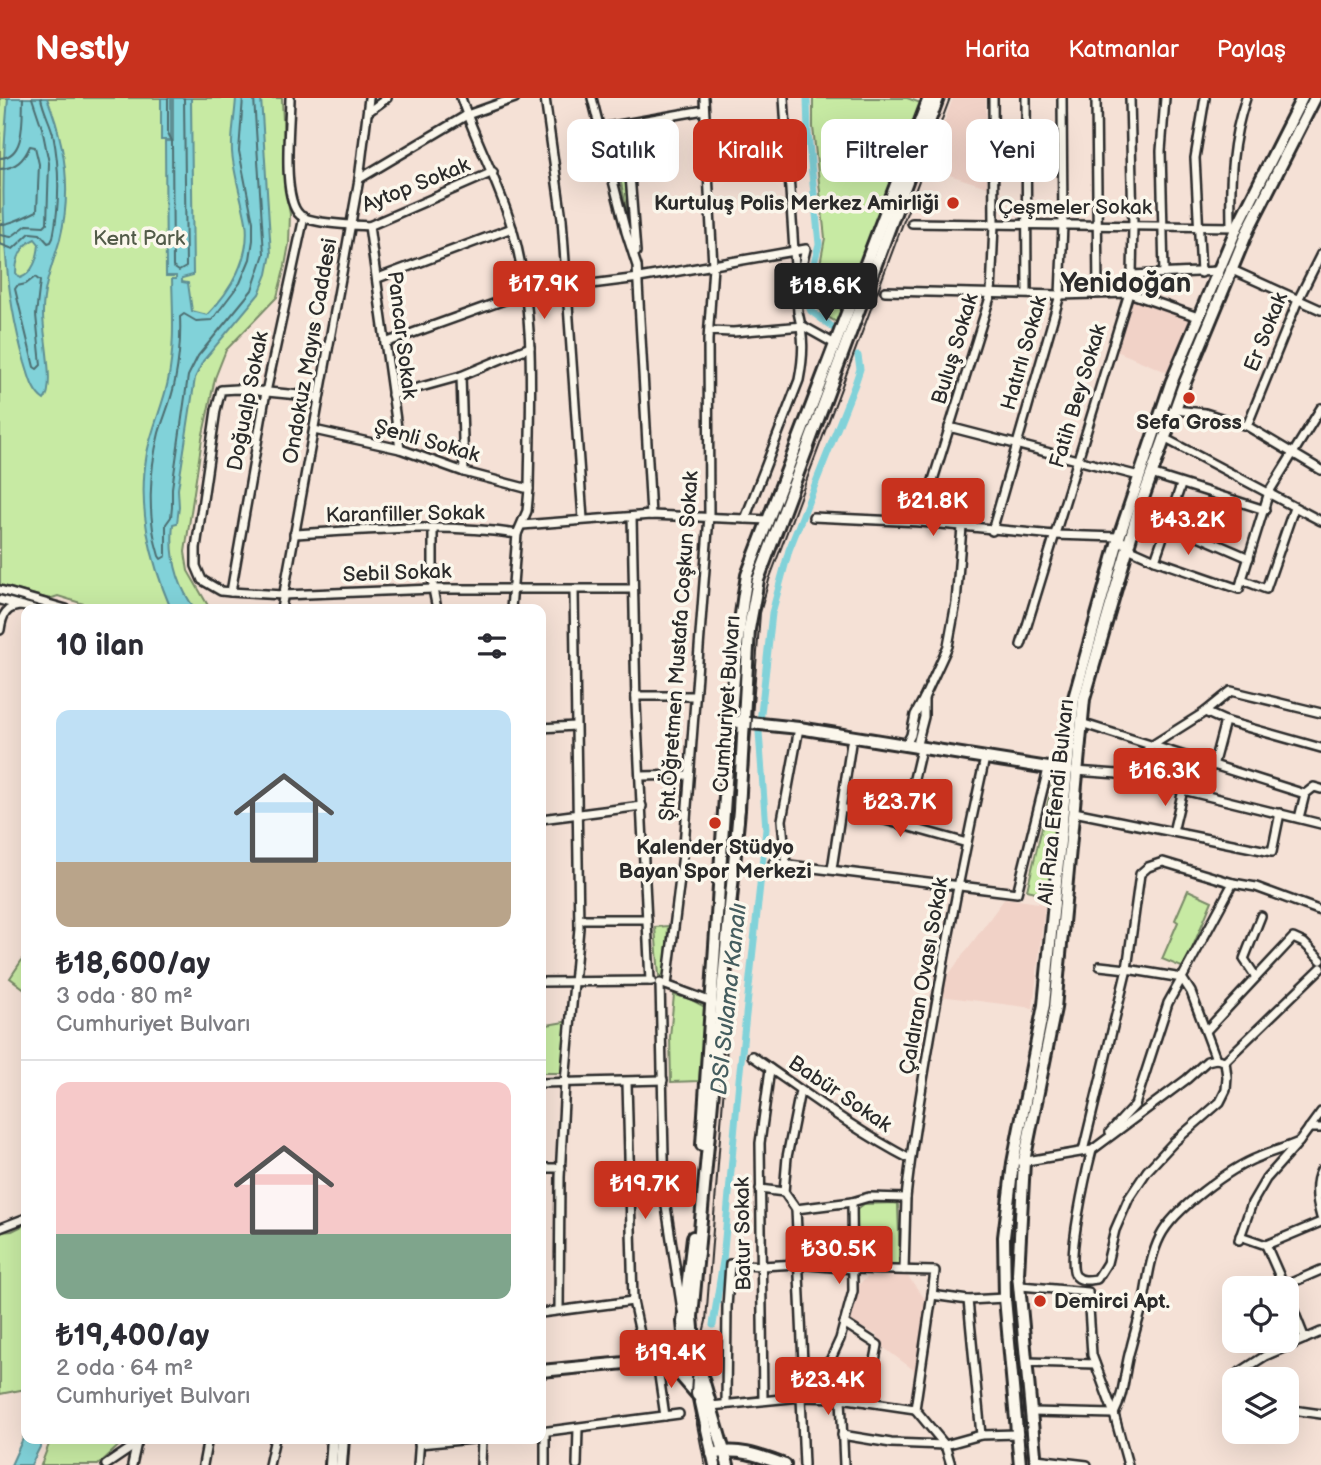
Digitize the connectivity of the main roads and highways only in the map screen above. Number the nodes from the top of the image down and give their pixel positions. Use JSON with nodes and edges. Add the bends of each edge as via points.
{"nodes":[{"id":1,"x":929,"y":98,"type":"edge"},
{"id":2,"x":938,"y":98,"type":"edge"},
{"id":3,"x":1302,"y":98,"type":"edge"},
{"id":4,"x":1315,"y":98,"type":"edge"},
{"id":5,"x":737,"y":721,"type":"junction"},
{"id":6,"x":1072,"y":771,"type":"junction"},
{"id":7,"x":1019,"y":1162,"type":"junction"},
{"id":8,"x":694,"y":1355,"type":"junction"},
{"id":9,"x":654,"y":1362,"type":"junction"},
{"id":10,"x":687,"y":1364,"type":"junction"},
{"id":11,"x":546,"y":1371,"type":"edge"},
{"id":12,"x":700,"y":1398,"type":"junction"},
{"id":13,"x":333,"y":1444,"type":"edge"},
{"id":14,"x":343,"y":1444,"type":"edge"},
{"id":15,"x":724,"y":1451,"type":"junction"},
{"id":16,"x":713,"y":1460,"type":"edge"},
{"id":17,"x":1036,"y":1462,"type":"edge"},
{"id":18,"x":331,"y":1465,"type":"edge"},
{"id":19,"x":341,"y":1465,"type":"edge"},
{"id":20,"x":728,"y":1465,"type":"edge"},
{"id":21,"x":785,"y":1465,"type":"edge"},
{"id":22,"x":1020,"y":1465,"type":"edge"}],
"edges":[{"from":1,"to":5,"type":"main road","name":"Cumhuriyet Bulvarı","via":[[747,575],[738,626]]},
{"from":2,"to":5,"type":"main road","name":"Cumhuriyet Bulvarı","via":[[758,580]]},
{"from":3,"to":6,"type":"main road","name":"Ali Rıza Efendi Bulvarı","via":[[1234,226],[1139,476],[1074,698]]},
{"from":4,"to":6,"type":"main road","name":"Ali Rıza Efendi Bulvarı","via":[[1231,268],[1174,410],[1084,699]]},
{"from":5,"to":6,"type":"main road"},
{"from":5,"to":8,"type":"main road","name":"Cumhuriyet Bulvarı","via":[[739,810],[692,1317]]},
{"from":5,"to":8,"type":"main road","name":"Cumhuriyet Bulvarı","via":[[713,950],[700,1172],[683,1321]]},
{"from":6,"to":7,"type":"main road","name":"Ali Rıza Efendi Bulvarı","via":[[1044,1005]]},
{"from":6,"to":7,"type":"main road","name":"Ali Rıza Efendi Bulvarı","via":[[1074,812],[1055,1008]]},
{"from":7,"to":17,"type":"main road","name":"Ali Rıza Efendi Bulvarı","via":[[1018,1274]]},
{"from":7,"to":22,"type":"main road","name":"Ali Rıza Efendi Bulvarı","via":[[1004,1237]]},
{"from":8,"to":9,"type":"main road"},
{"from":8,"to":10,"type":"main road"},
{"from":8,"to":15,"type":"main road","name":"Cumhuriyet Bulvarı"},
{"from":9,"to":10,"type":"main road"},
{"from":9,"to":11,"type":"main road"},
{"from":9,"to":12,"type":"main road","via":[[681,1376]]},
{"from":10,"to":12,"type":"main road"},
{"from":12,"to":16,"type":"main road"},
{"from":13,"to":18,"type":"main road"},
{"from":14,"to":19,"type":"main road"},
{"from":15,"to":16,"type":"main road"},
{"from":15,"to":20,"type":"main road","name":"Cumhuriyet Bulvarı"},
{"from":15,"to":21,"type":"main road","via":[[760,1455]]}]}
